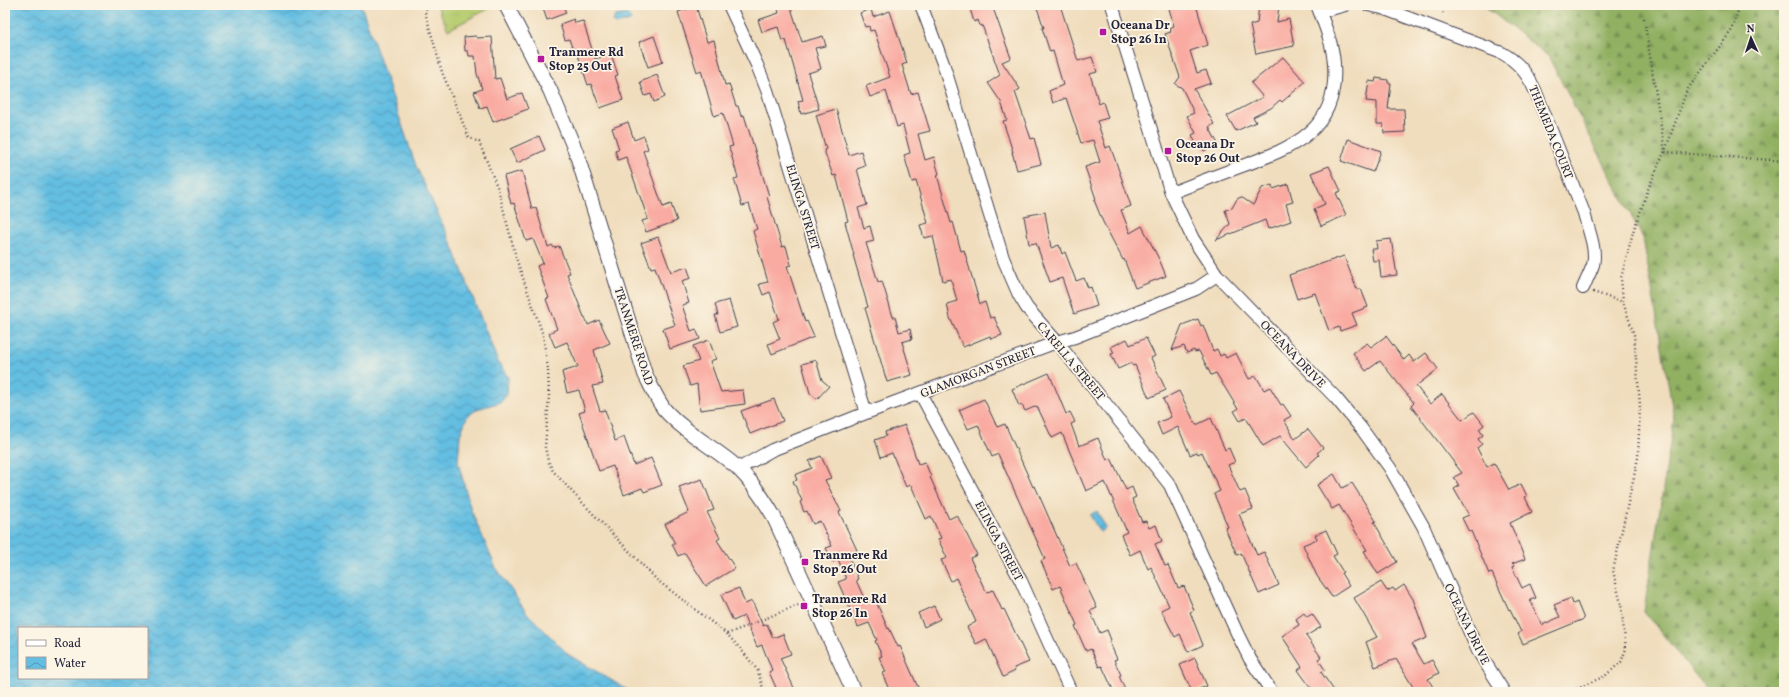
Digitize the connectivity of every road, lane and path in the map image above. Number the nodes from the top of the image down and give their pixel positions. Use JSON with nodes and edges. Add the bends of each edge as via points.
{"nodes":[{"id":1,"x":428,"y":5,"type":"edge"},
{"id":2,"x":506,"y":5,"type":"edge"},
{"id":3,"x":729,"y":5,"type":"edge"},
{"id":4,"x":921,"y":5,"type":"edge"},
{"id":5,"x":1112,"y":5,"type":"edge"},
{"id":6,"x":1345,"y":5,"type":"edge"},
{"id":7,"x":1368,"y":5,"type":"edge"},
{"id":8,"x":1440,"y":5,"type":"edge"},
{"id":9,"x":1740,"y":5,"type":"edge"},
{"id":10,"x":1319,"y":8,"type":"edge"},
{"id":11,"x":1443,"y":13,"type":"dead end"},
{"id":12,"x":1644,"y":18,"type":"dead end"},
{"id":13,"x":1665,"y":152,"type":"junction"},
{"id":14,"x":1784,"y":160,"type":"edge"},
{"id":15,"x":1170,"y":193,"type":"junction"},
{"id":16,"x":1217,"y":275,"type":"junction"},
{"id":17,"x":1583,"y":288,"type":"joint"},
{"id":18,"x":1623,"y":302,"type":"junction"},
{"id":19,"x":1056,"y":342,"type":"junction"},
{"id":20,"x":920,"y":393,"type":"junction"},
{"id":21,"x":866,"y":413,"type":"junction"},
{"id":22,"x":738,"y":469,"type":"junction"},
{"id":23,"x":803,"y":604,"type":"dead end"},
{"id":24,"x":727,"y":634,"type":"junction"},
{"id":25,"x":764,"y":692,"type":"edge"},
{"id":26,"x":854,"y":692,"type":"edge"},
{"id":27,"x":1071,"y":692,"type":"edge"},
{"id":28,"x":1272,"y":692,"type":"edge"},
{"id":29,"x":1504,"y":692,"type":"edge"},
{"id":30,"x":1575,"y":692,"type":"edge"}],
"edges":[{"from":1,"to":24,"type":"path","via":[[425,12],[442,72],[469,138],[479,142],[498,189],[517,261],[543,335],[549,389],[545,447],[548,461],[553,471],[574,494],[657,580]]},
{"from":2,"to":22,"type":"street","name":"TRANMERE ROAD","via":[[564,120],[645,374],[663,407],[677,422]]},
{"from":3,"to":21,"type":"street","name":"ELINGA STREET","via":[[767,90]]},
{"from":4,"to":19,"type":"street","name":"CARELLA STREET","via":[[944,66],[1010,277],[1027,308]]},
{"from":5,"to":15,"type":"street","name":"OCEANA DRIVE"},
{"from":6,"to":10,"type":"street"},
{"from":7,"to":17,"type":"street","name":"THEMEDA COURT","via":[[1502,53],[1518,63],[1525,72],[1535,90],[1589,231],[1594,252],[1593,265]]},
{"from":8,"to":11,"type":"path"},
{"from":9,"to":13,"type":"path","via":[[1732,30],[1687,90]]},
{"from":10,"to":15,"type":"street","via":[[1334,62],[1334,81],[1331,98],[1313,131],[1299,142],[1279,152]]},
{"from":12,"to":13,"type":"path"},
{"from":13,"to":14,"type":"path"},
{"from":13,"to":18,"type":"path","via":[[1649,187],[1628,250],[1621,278]]},
{"from":15,"to":16,"type":"street","name":"OCEANA DRIVE","via":[[1193,239]]},
{"from":16,"to":19,"type":"street","name":"GLAMORGAN STREET","via":[[1196,289],[1075,337]]},
{"from":16,"to":29,"type":"street","name":"OCEANA DRIVE","via":[[1335,397],[1390,468],[1423,526],[1478,651]]},
{"from":17,"to":18,"type":"path"},
{"from":18,"to":30,"type":"path","via":[[1634,335],[1640,405],[1638,458],[1613,571],[1624,622],[1626,649],[1621,662],[1605,676],[1576,689]]},
{"from":19,"to":20,"type":"street","name":"GLAMORGAN STREET"},
{"from":19,"to":28,"type":"street","name":"CARELLA STREET","via":[[1170,485],[1241,641]]},
{"from":20,"to":21,"type":"street","name":"GLAMORGAN STREET"},
{"from":20,"to":27,"type":"street","name":"ELINGA STREET","via":[[1021,580]]},
{"from":21,"to":22,"type":"street","name":"GLAMORGAN STREET","via":[[772,450]]},
{"from":22,"to":26,"type":"street","name":"TRANMERE ROAD","via":[[762,498],[772,515]]},
{"from":23,"to":24,"type":"path"},
{"from":24,"to":25,"type":"path","via":[[758,671]]}]}
